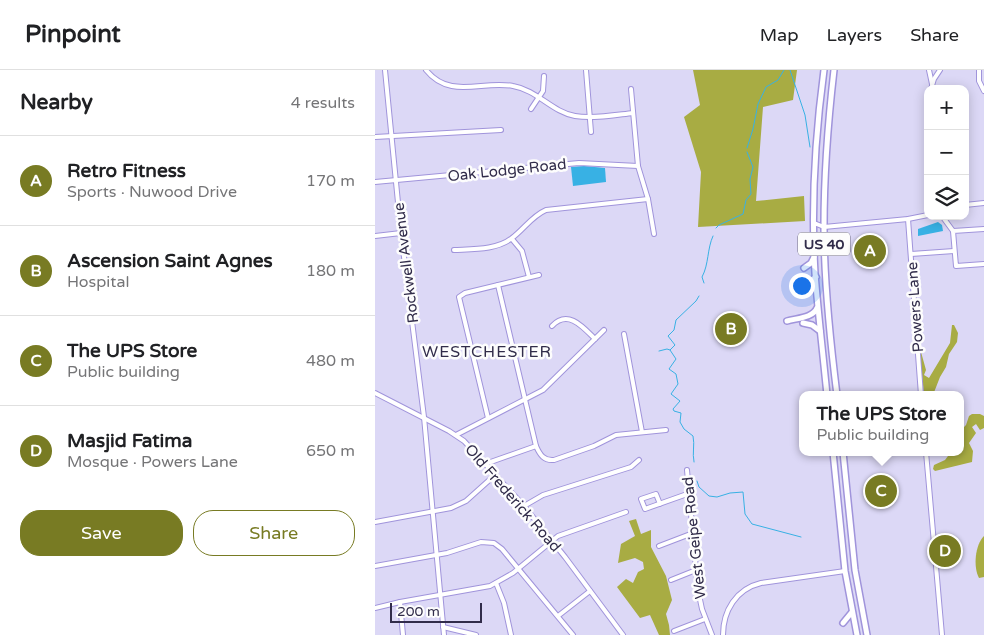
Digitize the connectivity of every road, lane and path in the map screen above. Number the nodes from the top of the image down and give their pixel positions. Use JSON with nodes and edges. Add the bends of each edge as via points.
{"nodes":[{"id":1,"x":385,"y":70,"type":"edge"},
{"id":2,"x":426,"y":70,"type":"edge"},
{"id":3,"x":586,"y":70,"type":"edge"},
{"id":4,"x":824,"y":70,"type":"edge"},
{"id":5,"x":834,"y":70,"type":"edge"},
{"id":6,"x":929,"y":70,"type":"edge"},
{"id":7,"x":940,"y":70,"type":"edge"},
{"id":8,"x":979,"y":70,"type":"edge"},
{"id":9,"x":544,"y":76,"type":"dead end"},
{"id":10,"x":932,"y":84,"type":"joint"},
{"id":11,"x":631,"y":89,"type":"dead end"},
{"id":12,"x":984,"y":91,"type":"edge"},
{"id":13,"x":539,"y":97,"type":"junction"},
{"id":14,"x":531,"y":109,"type":"dead end"},
{"id":15,"x":633,"y":113,"type":"junction"},
{"id":16,"x":589,"y":117,"type":"junction"},
{"id":17,"x":501,"y":130,"type":"dead end"},
{"id":18,"x":591,"y":132,"type":"dead end"},
{"id":19,"x":375,"y":137,"type":"edge"},
{"id":20,"x":391,"y":137,"type":"junction"},
{"id":21,"x":638,"y":166,"type":"junction"},
{"id":22,"x":396,"y":180,"type":"junction"},
{"id":23,"x":375,"y":182,"type":"edge"},
{"id":24,"x":647,"y":199,"type":"junction"},
{"id":25,"x":984,"y":203,"type":"edge"},
{"id":26,"x":969,"y":205,"type":"edge"},
{"id":27,"x":924,"y":217,"type":"edge"},
{"id":28,"x":908,"y":219,"type":"junction"},
{"id":29,"x":945,"y":220,"type":"edge"},
{"id":30,"x":814,"y":223,"type":"junction"},
{"id":31,"x":824,"y":227,"type":"junction"},
{"id":32,"x":984,"y":229,"type":"edge"},
{"id":33,"x":953,"y":231,"type":"junction"},
{"id":34,"x":401,"y":233,"type":"junction"},
{"id":35,"x":655,"y":234,"type":"dead end"},
{"id":36,"x":375,"y":236,"type":"edge"},
{"id":37,"x":512,"y":239,"type":"junction"},
{"id":38,"x":454,"y":250,"type":"dead end"},
{"id":39,"x":954,"y":251,"type":"junction"},
{"id":40,"x":911,"y":254,"type":"junction"},
{"id":41,"x":815,"y":256,"type":"junction"},
{"id":42,"x":984,"y":264,"type":"edge"},
{"id":43,"x":815,"y":274,"type":"junction"},
{"id":44,"x":539,"y":275,"type":"dead end"},
{"id":45,"x":529,"y":277,"type":"junction"},
{"id":46,"x":498,"y":285,"type":"junction"},
{"id":47,"x":804,"y":285,"type":"dead end"},
{"id":48,"x":817,"y":297,"type":"junction"},
{"id":49,"x":787,"y":321,"type":"dead end"},
{"id":50,"x":803,"y":323,"type":"dead end"},
{"id":51,"x":552,"y":326,"type":"dead end"},
{"id":52,"x":604,"y":330,"type":"dead end"},
{"id":53,"x":820,"y":331,"type":"junction"},
{"id":54,"x":625,"y":334,"type":"dead end"},
{"id":55,"x":595,"y":339,"type":"junction"},
{"id":56,"x":827,"y":391,"type":"edge"},
{"id":57,"x":837,"y":391,"type":"edge"},
{"id":58,"x":921,"y":391,"type":"edge"},
{"id":59,"x":375,"y":393,"type":"edge"},
{"id":60,"x":525,"y":399,"type":"junction"},
{"id":61,"x":424,"y":417,"type":"junction"},
{"id":62,"x":489,"y":418,"type":"junction"},
{"id":63,"x":666,"y":430,"type":"dead end"},
{"id":64,"x":642,"y":432,"type":"junction"},
{"id":65,"x":456,"y":435,"type":"junction"},
{"id":66,"x":537,"y":446,"type":"junction"},
{"id":67,"x":833,"y":456,"type":"edge"},
{"id":68,"x":843,"y":456,"type":"edge"},
{"id":69,"x":926,"y":456,"type":"edge"},
{"id":70,"x":639,"y":460,"type":"dead end"},
{"id":71,"x":485,"y":464,"type":"junction"},
{"id":72,"x":687,"y":470,"type":"dead end"},
{"id":73,"x":495,"y":475,"type":"junction"},
{"id":74,"x":690,"y":493,"type":"junction"},
{"id":75,"x":660,"y":504,"type":"junction"},
{"id":76,"x":524,"y":506,"type":"junction"},
{"id":77,"x":433,"y":512,"type":"junction"},
{"id":78,"x":626,"y":512,"type":"dead end"},
{"id":79,"x":375,"y":522,"type":"edge"},
{"id":80,"x":693,"y":533,"type":"junction"},
{"id":81,"x":552,"y":541,"type":"junction"},
{"id":82,"x":659,"y":546,"type":"dead end"},
{"id":83,"x":437,"y":555,"type":"junction"},
{"id":84,"x":375,"y":566,"type":"edge"},
{"id":85,"x":518,"y":568,"type":"junction"},
{"id":86,"x":696,"y":570,"type":"junction"},
{"id":87,"x":845,"y":571,"type":"junction"},
{"id":88,"x":671,"y":580,"type":"dead end"},
{"id":89,"x":497,"y":583,"type":"junction"},
{"id":90,"x":590,"y":591,"type":"junction"},
{"id":91,"x":441,"y":596,"type":"junction"},
{"id":92,"x":400,"y":602,"type":"junction"},
{"id":93,"x":375,"y":608,"type":"edge"},
{"id":94,"x":852,"y":612,"type":"junction"},
{"id":95,"x":558,"y":616,"type":"junction"},
{"id":96,"x":705,"y":619,"type":"junction"},
{"id":97,"x":843,"y":623,"type":"dead end"},
{"id":98,"x":443,"y":627,"type":"junction"},
{"id":99,"x":674,"y":630,"type":"dead end"},
{"id":100,"x":403,"y":635,"type":"edge"},
{"id":101,"x":444,"y":635,"type":"edge"},
{"id":102,"x":477,"y":635,"type":"edge"},
{"id":103,"x":511,"y":635,"type":"edge"},
{"id":104,"x":573,"y":635,"type":"edge"},
{"id":105,"x":623,"y":635,"type":"edge"},
{"id":106,"x":712,"y":635,"type":"edge"},
{"id":107,"x":723,"y":635,"type":"edge"},
{"id":108,"x":855,"y":635,"type":"edge"},
{"id":109,"x":868,"y":635,"type":"edge"},
{"id":110,"x":942,"y":635,"type":"edge"}],
"edges":[{"from":1,"to":20,"type":"street","name":"Rockwell Avenue"},
{"from":2,"to":13,"type":"street","via":[[451,87],[513,86]]},
{"from":3,"to":16,"type":"street"},
{"from":4,"to":30,"type":"main road","number":"US 40","via":[[816,151]]},
{"from":5,"to":31,"type":"main road","number":"US 40","via":[[826,149]]},
{"from":6,"to":10,"type":"street"},
{"from":7,"to":10,"type":"street"},
{"from":8,"to":12,"type":"street","via":[[979,81]]},
{"from":9,"to":13,"type":"street"},
{"from":11,"to":15,"type":"street"},
{"from":13,"to":14,"type":"street"},
{"from":13,"to":16,"type":"street","via":[[569,115]]},
{"from":15,"to":16,"type":"street"},
{"from":15,"to":21,"type":"street"},
{"from":16,"to":18,"type":"street"},
{"from":17,"to":20,"type":"street"},
{"from":19,"to":20,"type":"street"},
{"from":20,"to":22,"type":"street","name":"Rockwell Avenue"},
{"from":21,"to":22,"type":"street","name":"Oak Lodge Road","via":[[579,163]]},
{"from":21,"to":24,"type":"street"},
{"from":22,"to":23,"type":"street","name":"Oak Lodge Road"},
{"from":22,"to":34,"type":"street","name":"Rockwell Avenue"},
{"from":24,"to":35,"type":"street"},
{"from":24,"to":37,"type":"street","via":[[546,210]]},
{"from":25,"to":26,"type":"street"},
{"from":27,"to":28,"type":"street"},
{"from":28,"to":31,"type":"street"},
{"from":28,"to":40,"type":"street","name":"Powers Lane"},
{"from":29,"to":33,"type":"street"},
{"from":30,"to":31,"type":"street"},
{"from":30,"to":41,"type":"main road","number":"US 40"},
{"from":31,"to":57,"type":"main road","number":"US 40"},
{"from":32,"to":33,"type":"street"},
{"from":33,"to":39,"type":"street"},
{"from":34,"to":36,"type":"street"},
{"from":34,"to":61,"type":"street","name":"Rockwell Avenue"},
{"from":37,"to":38,"type":"street","via":[[495,246]]},
{"from":37,"to":45,"type":"street","via":[[521,251]]},
{"from":39,"to":40,"type":"street"},
{"from":39,"to":42,"type":"street","via":[[956,266]]},
{"from":40,"to":58,"type":"street","name":"Powers Lane"},
{"from":41,"to":43,"type":"main road","number":"US 40"},
{"from":41,"to":43,"type":"main road","via":[[804,268]]},
{"from":43,"to":47,"type":"main road"},
{"from":43,"to":48,"type":"main road","number":"US 40"},
{"from":44,"to":45,"type":"street"},
{"from":45,"to":46,"type":"street"},
{"from":46,"to":60,"type":"street"},
{"from":46,"to":62,"type":"street","via":[[465,293],[459,300]]},
{"from":48,"to":49,"type":"main road","via":[[817,309],[813,314]]},
{"from":48,"to":53,"type":"main road","number":"US 40"},
{"from":50,"to":53,"type":"main road"},
{"from":51,"to":55,"type":"street","via":[[560,320],[572,320]]},
{"from":52,"to":55,"type":"street"},
{"from":53,"to":56,"type":"main road","number":"US 40"},
{"from":54,"to":64,"type":"street"},
{"from":55,"to":60,"type":"street","via":[[543,390]]},
{"from":59,"to":61,"type":"street","name":"Old Frederick Road"},
{"from":60,"to":62,"type":"street"},
{"from":60,"to":66,"type":"street"},
{"from":61,"to":65,"type":"street","name":"Old Frederick Road"},
{"from":61,"to":77,"type":"street","name":"Rockwell Avenue"},
{"from":62,"to":65,"type":"street"},
{"from":63,"to":64,"type":"street"},
{"from":64,"to":66,"type":"street","via":[[616,435],[554,460],[541,456]]},
{"from":65,"to":71,"type":"street","name":"Old Frederick Road"},
{"from":66,"to":71,"type":"street"},
{"from":67,"to":87,"type":"main road"},
{"from":68,"to":109,"type":"main road","via":[[855,570]]},
{"from":69,"to":110,"type":"street"},
{"from":70,"to":76,"type":"street","via":[[631,467],[543,496]]},
{"from":71,"to":73,"type":"street","name":"Old Frederick Road"},
{"from":72,"to":74,"type":"street","name":"West Geipe Road"},
{"from":73,"to":76,"type":"street","name":"Old Frederick Road"},
{"from":73,"to":77,"type":"street","via":[[466,501]]},
{"from":74,"to":75,"type":"street"},
{"from":74,"to":80,"type":"street","name":"West Geipe Road"},
{"from":75,"to":75,"type":"street","via":[[645,509],[641,499],[656,494]]},
{"from":76,"to":81,"type":"street","name":"Old Frederick Road"},
{"from":77,"to":79,"type":"street"},
{"from":77,"to":83,"type":"street","name":"Rockwell Avenue"},
{"from":78,"to":81,"type":"street","via":[[557,536]]},
{"from":80,"to":82,"type":"street"},
{"from":80,"to":86,"type":"street","name":"West Geipe Road"},
{"from":81,"to":85,"type":"street"},
{"from":81,"to":90,"type":"street","name":"Old Frederick Road"},
{"from":83,"to":84,"type":"street"},
{"from":83,"to":85,"type":"street","via":[[490,542],[502,549]]},
{"from":83,"to":91,"type":"street","name":"Rockwell Avenue"},
{"from":85,"to":89,"type":"street"},
{"from":85,"to":95,"type":"street"},
{"from":86,"to":88,"type":"street"},
{"from":86,"to":96,"type":"street","name":"West Geipe Road"},
{"from":87,"to":94,"type":"main road"},
{"from":87,"to":107,"type":"street","via":[[761,583],[748,588],[729,608]]},
{"from":89,"to":91,"type":"street"},
{"from":89,"to":103,"type":"street"},
{"from":90,"to":95,"type":"street"},
{"from":90,"to":105,"type":"street","name":"Old Frederick Road"},
{"from":91,"to":92,"type":"street"},
{"from":91,"to":98,"type":"street","name":"Rockwell Avenue"},
{"from":92,"to":93,"type":"street"},
{"from":92,"to":100,"type":"street"},
{"from":94,"to":97,"type":"main road"},
{"from":94,"to":108,"type":"main road"},
{"from":95,"to":104,"type":"street"},
{"from":96,"to":99,"type":"street"},
{"from":96,"to":106,"type":"street","name":"West Geipe Road"},
{"from":98,"to":101,"type":"street","name":"Rockwell Avenue"},
{"from":98,"to":102,"type":"street"}]}
